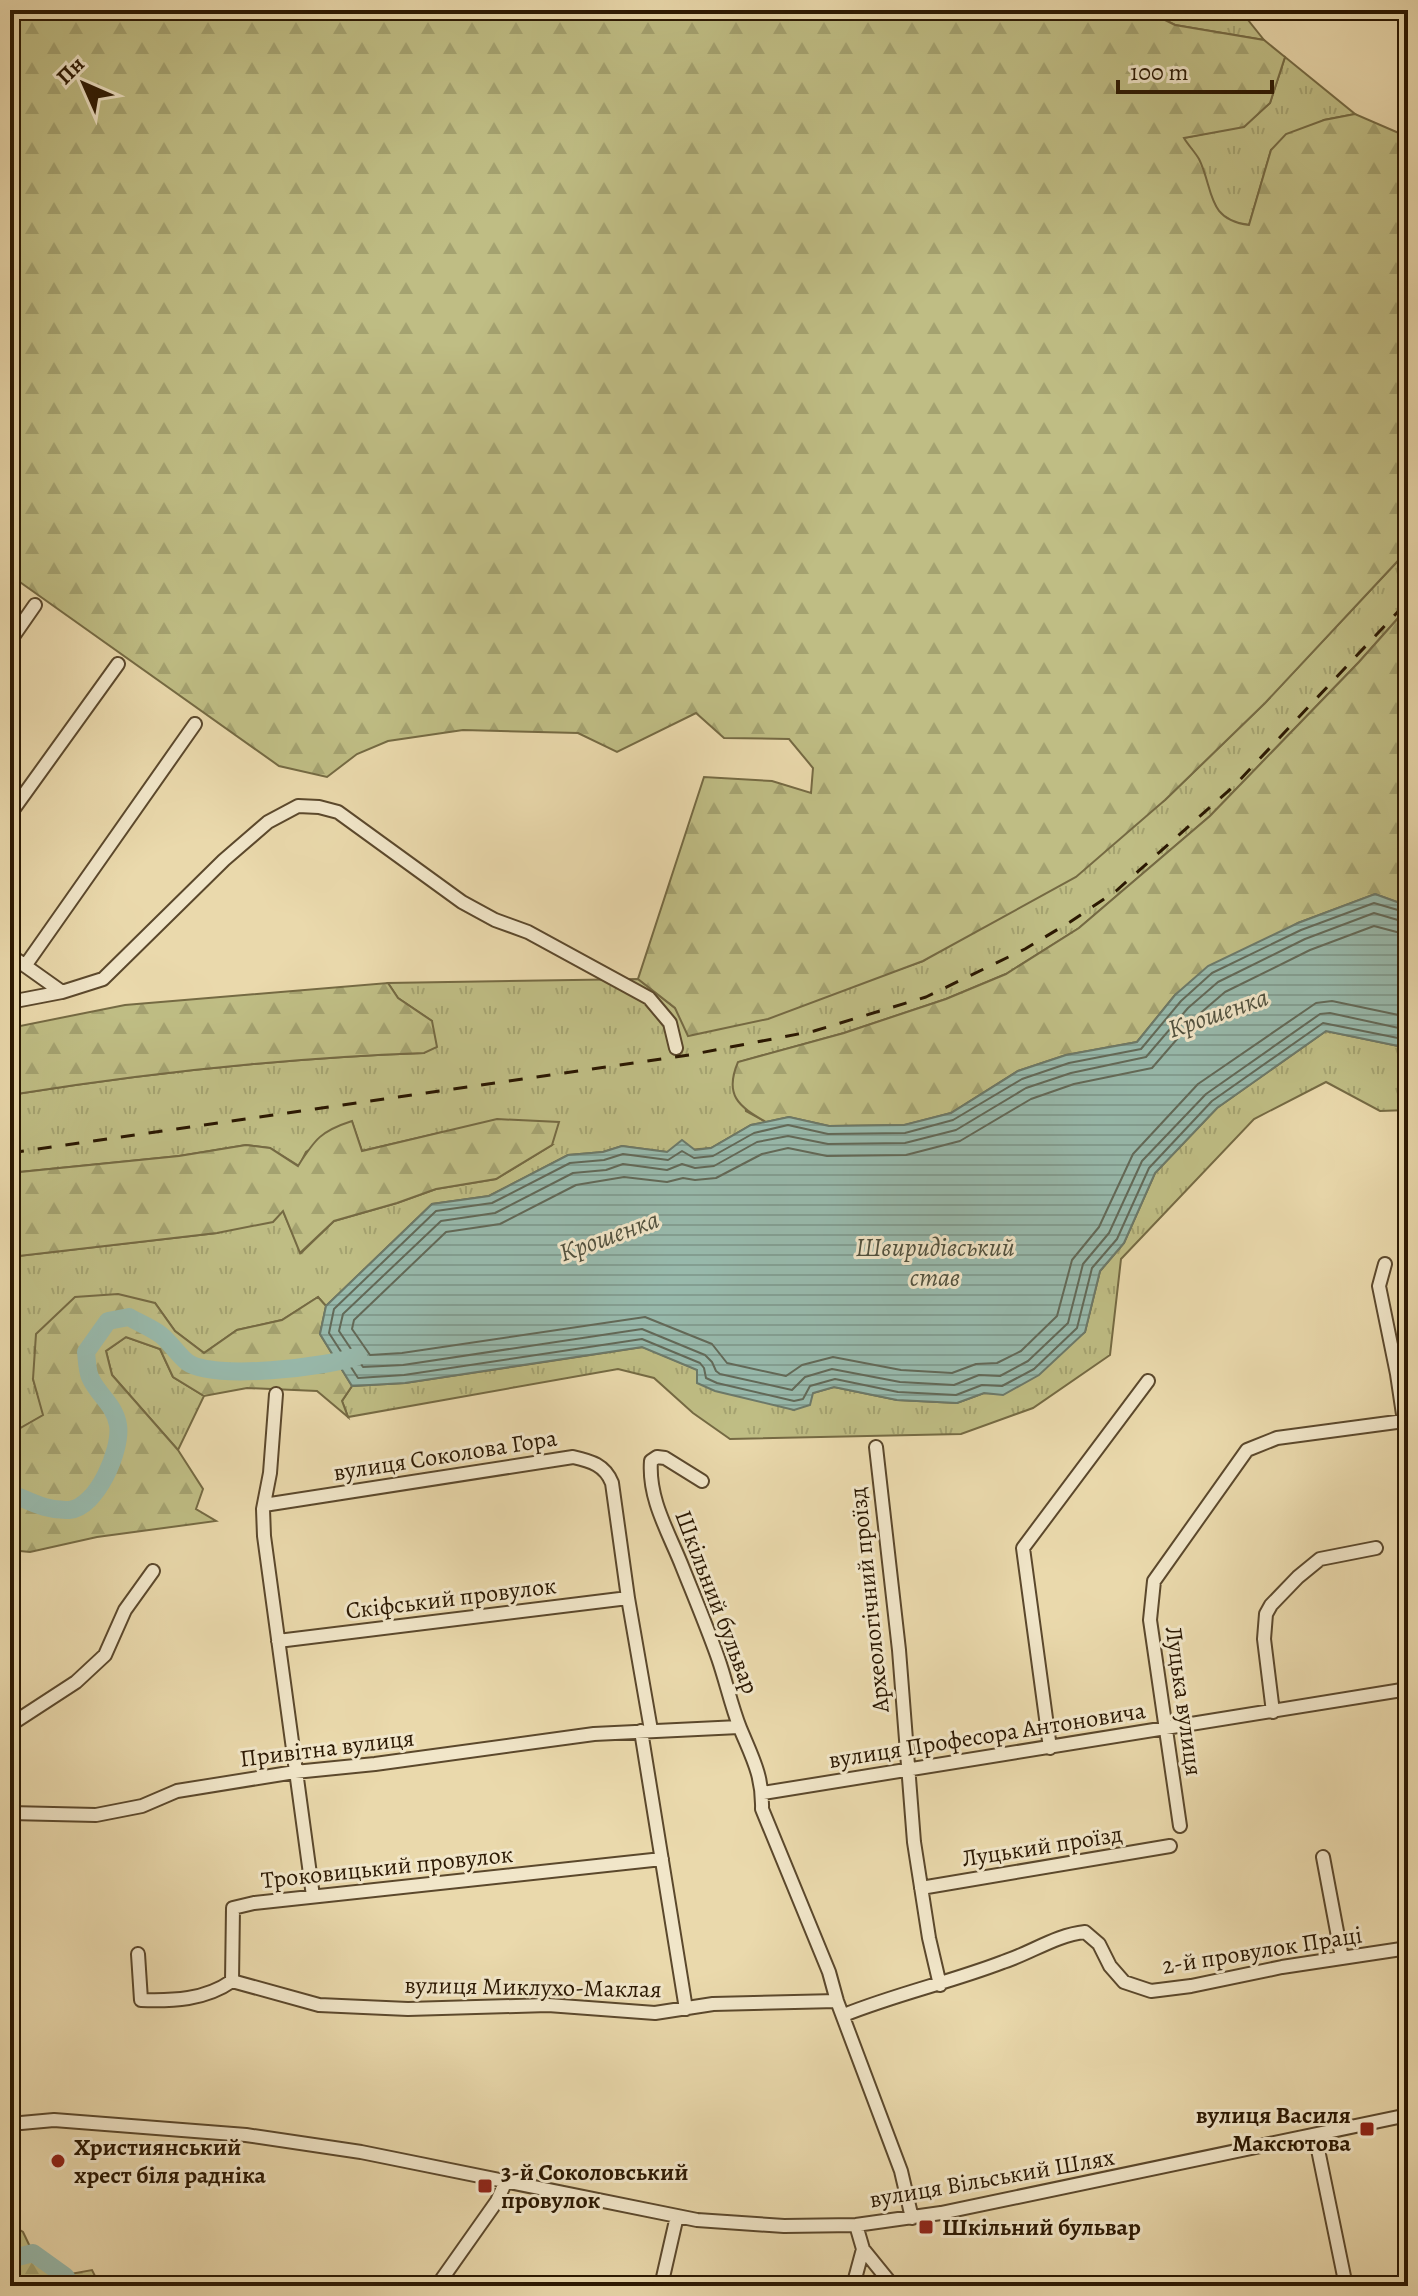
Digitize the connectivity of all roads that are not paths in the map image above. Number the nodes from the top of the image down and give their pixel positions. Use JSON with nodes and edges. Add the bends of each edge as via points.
{"nodes":[{"id":1,"x":35,"y":605,"type":"dead end"},
{"id":2,"x":10,"y":641,"type":"edge"},
{"id":3,"x":118,"y":664,"type":"dead end"},
{"id":4,"x":195,"y":724,"type":"dead end"},
{"id":5,"x":10,"y":814,"type":"edge"},
{"id":6,"x":10,"y":955,"type":"edge"},
{"id":7,"x":25,"y":966,"type":"junction"},
{"id":8,"x":62,"y":992,"type":"junction"},
{"id":9,"x":10,"y":1002,"type":"edge"},
{"id":10,"x":676,"y":1048,"type":"dead end"},
{"id":11,"x":1385,"y":1264,"type":"dead end"},
{"id":12,"x":1148,"y":1381,"type":"dead end"},
{"id":13,"x":276,"y":1394,"type":"dead end"},
{"id":14,"x":876,"y":1447,"type":"dead end"},
{"id":15,"x":702,"y":1481,"type":"dead end"},
{"id":16,"x":264,"y":1505,"type":"junction"},
{"id":17,"x":1376,"y":1548,"type":"dead end"},
{"id":18,"x":153,"y":1571,"type":"dead end"},
{"id":19,"x":628,"y":1598,"type":"junction"},
{"id":20,"x":278,"y":1641,"type":"junction"},
{"id":21,"x":1408,"y":1689,"type":"edge"},
{"id":22,"x":1273,"y":1712,"type":"junction"},
{"id":23,"x":10,"y":1725,"type":"edge"},
{"id":24,"x":739,"y":1727,"type":"junction"},
{"id":25,"x":1165,"y":1729,"type":"junction"},
{"id":26,"x":646,"y":1731,"type":"junction"},
{"id":27,"x":1050,"y":1748,"type":"junction"},
{"id":28,"x":909,"y":1769,"type":"junction"},
{"id":29,"x":295,"y":1772,"type":"junction"},
{"id":30,"x":763,"y":1793,"type":"junction"},
{"id":31,"x":10,"y":1813,"type":"edge"},
{"id":32,"x":1180,"y":1826,"type":"dead end"},
{"id":33,"x":1170,"y":1846,"type":"dead end"},
{"id":34,"x":1323,"y":1857,"type":"dead end"},
{"id":35,"x":662,"y":1859,"type":"junction"},
{"id":36,"x":921,"y":1888,"type":"junction"},
{"id":37,"x":313,"y":1896,"type":"junction"},
{"id":38,"x":1408,"y":1948,"type":"edge"},
{"id":39,"x":138,"y":1954,"type":"dead end"},
{"id":40,"x":1342,"y":1958,"type":"junction"},
{"id":41,"x":232,"y":1981,"type":"junction"},
{"id":42,"x":940,"y":1985,"type":"junction"},
{"id":43,"x":837,"y":2001,"type":"junction"},
{"id":44,"x":686,"y":2009,"type":"junction"},
{"id":45,"x":844,"y":2015,"type":"junction"},
{"id":46,"x":1408,"y":2115,"type":"edge"},
{"id":47,"x":10,"y":2124,"type":"edge"},
{"id":48,"x":1315,"y":2135,"type":"junction"},
{"id":49,"x":506,"y":2181,"type":"junction"},
{"id":50,"x":677,"y":2216,"type":"junction"},
{"id":51,"x":912,"y":2218,"type":"junction"},
{"id":52,"x":856,"y":2225,"type":"junction"},
{"id":53,"x":863,"y":2249,"type":"junction"},
{"id":54,"x":441,"y":2285,"type":"edge"},
{"id":55,"x":661,"y":2286,"type":"edge"},
{"id":56,"x":853,"y":2286,"type":"edge"},
{"id":57,"x":893,"y":2286,"type":"edge"},
{"id":58,"x":1346,"y":2286,"type":"edge"}],
"edges":[{"from":1,"to":2,"type":"street"},
{"from":3,"to":5,"type":"street"},
{"from":4,"to":7,"type":"street"},
{"from":6,"to":7,"type":"street"},
{"from":7,"to":8,"type":"street"},
{"from":8,"to":9,"type":"street"},
{"from":8,"to":10,"type":"street","via":[[103,979],[268,822],[298,806],[319,807],[338,812],[462,902],[649,998],[670,1023]]},
{"from":11,"to":25,"type":"street","name":"Луцька вулиця","via":[[1379,1286],[1404,1421],[1277,1438],[1247,1450],[1154,1581],[1150,1620]]},
{"from":12,"to":27,"type":"street","via":[[1023,1548]]},
{"from":13,"to":16,"type":"street"},
{"from":14,"to":28,"type":"street","name":"Археологічний проїзд"},
{"from":15,"to":24,"type":"street","name":"Шкільний бульвар","via":[[665,1458],[651,1461],[660,1518],[717,1657]]},
{"from":16,"to":19,"type":"street","name":"вулиця Соколова Гора","via":[[585,1459],[607,1471],[612,1483]]},
{"from":16,"to":20,"type":"street"},
{"from":17,"to":22,"type":"street","via":[[1320,1559],[1271,1605],[1264,1639]]},
{"from":18,"to":23,"type":"street","via":[[125,1610],[105,1655],[76,1682]]},
{"from":19,"to":20,"type":"street","name":"Скіфський провулок"},
{"from":19,"to":26,"type":"street","name":"вулиця Соколова Гора"},
{"from":20,"to":29,"type":"street"},
{"from":21,"to":22,"type":"street","name":"вулиця Професора Антоновича"},
{"from":22,"to":25,"type":"street","name":"вулиця Професора Антоновича"},
{"from":24,"to":26,"type":"street"},
{"from":24,"to":30,"type":"street","name":"Шкільний бульвар","via":[[756,1762]]},
{"from":25,"to":27,"type":"street","name":"вулиця Професора Антоновича"},
{"from":25,"to":32,"type":"street","name":"Луцька вулиця"},
{"from":26,"to":29,"type":"street","name":"Привітна вулиця"},
{"from":26,"to":35,"type":"street","name":"вулиця Соколова Гора"},
{"from":27,"to":28,"type":"street","name":"вулиця Професора Антоновича"},
{"from":28,"to":30,"type":"street","name":"вулиця Професора Антоновича"},
{"from":28,"to":36,"type":"street","name":"Археологічний проїзд"},
{"from":29,"to":31,"type":"street","name":"Привітна вулиця","via":[[177,1791],[142,1806],[96,1815]]},
{"from":29,"to":37,"type":"street"},
{"from":30,"to":43,"type":"street","name":"Шкільний бульвар","via":[[762,1809]]},
{"from":33,"to":36,"type":"street","name":"Луцький проїзд"},
{"from":34,"to":40,"type":"street"},
{"from":35,"to":37,"type":"street","name":"Троковицький провулок"},
{"from":35,"to":44,"type":"street","name":"вулиця Соколова Гора"},
{"from":36,"to":42,"type":"street","name":"Археологічний проїзд"},
{"from":37,"to":41,"type":"street","name":"Троковицький провулок","via":[[233,1908]]},
{"from":38,"to":40,"type":"street","name":"2-й провулок Праці"},
{"from":39,"to":41,"type":"street","via":[[141,2000],[183,2000]]},
{"from":40,"to":42,"type":"street","name":"2-й провулок Праці","via":[[1151,1991],[1124,1982],[1085,1932]]},
{"from":41,"to":44,"type":"street","name":"вулиця Миклухо-Маклая","via":[[319,2005],[548,2005],[655,2013]]},
{"from":42,"to":45,"type":"street"},
{"from":43,"to":44,"type":"street","name":"вулиця Миклухо-Маклая"},
{"from":43,"to":45,"type":"street","name":"Шкільний бульвар"},
{"from":45,"to":51,"type":"street","name":"Шкільний бульвар","via":[[901,2171]]},
{"from":46,"to":48,"type":"street","name":"вулиця Вільський Шлях"},
{"from":47,"to":49,"type":"street","name":"вулиця Вільський Шлях","via":[[54,2120],[246,2135]]},
{"from":48,"to":51,"type":"street","name":"вулиця Вільський Шлях"},
{"from":48,"to":58,"type":"street"},
{"from":49,"to":50,"type":"street","name":"вулиця Вільський Шлях"},
{"from":49,"to":54,"type":"street"},
{"from":50,"to":52,"type":"street","name":"вулиця Вільський Шлях","via":[[749,2225]]},
{"from":50,"to":55,"type":"street"},
{"from":51,"to":52,"type":"street","name":"вулиця Вільський Шлях"},
{"from":52,"to":53,"type":"street"},
{"from":53,"to":56,"type":"street"},
{"from":53,"to":57,"type":"street"}]}
